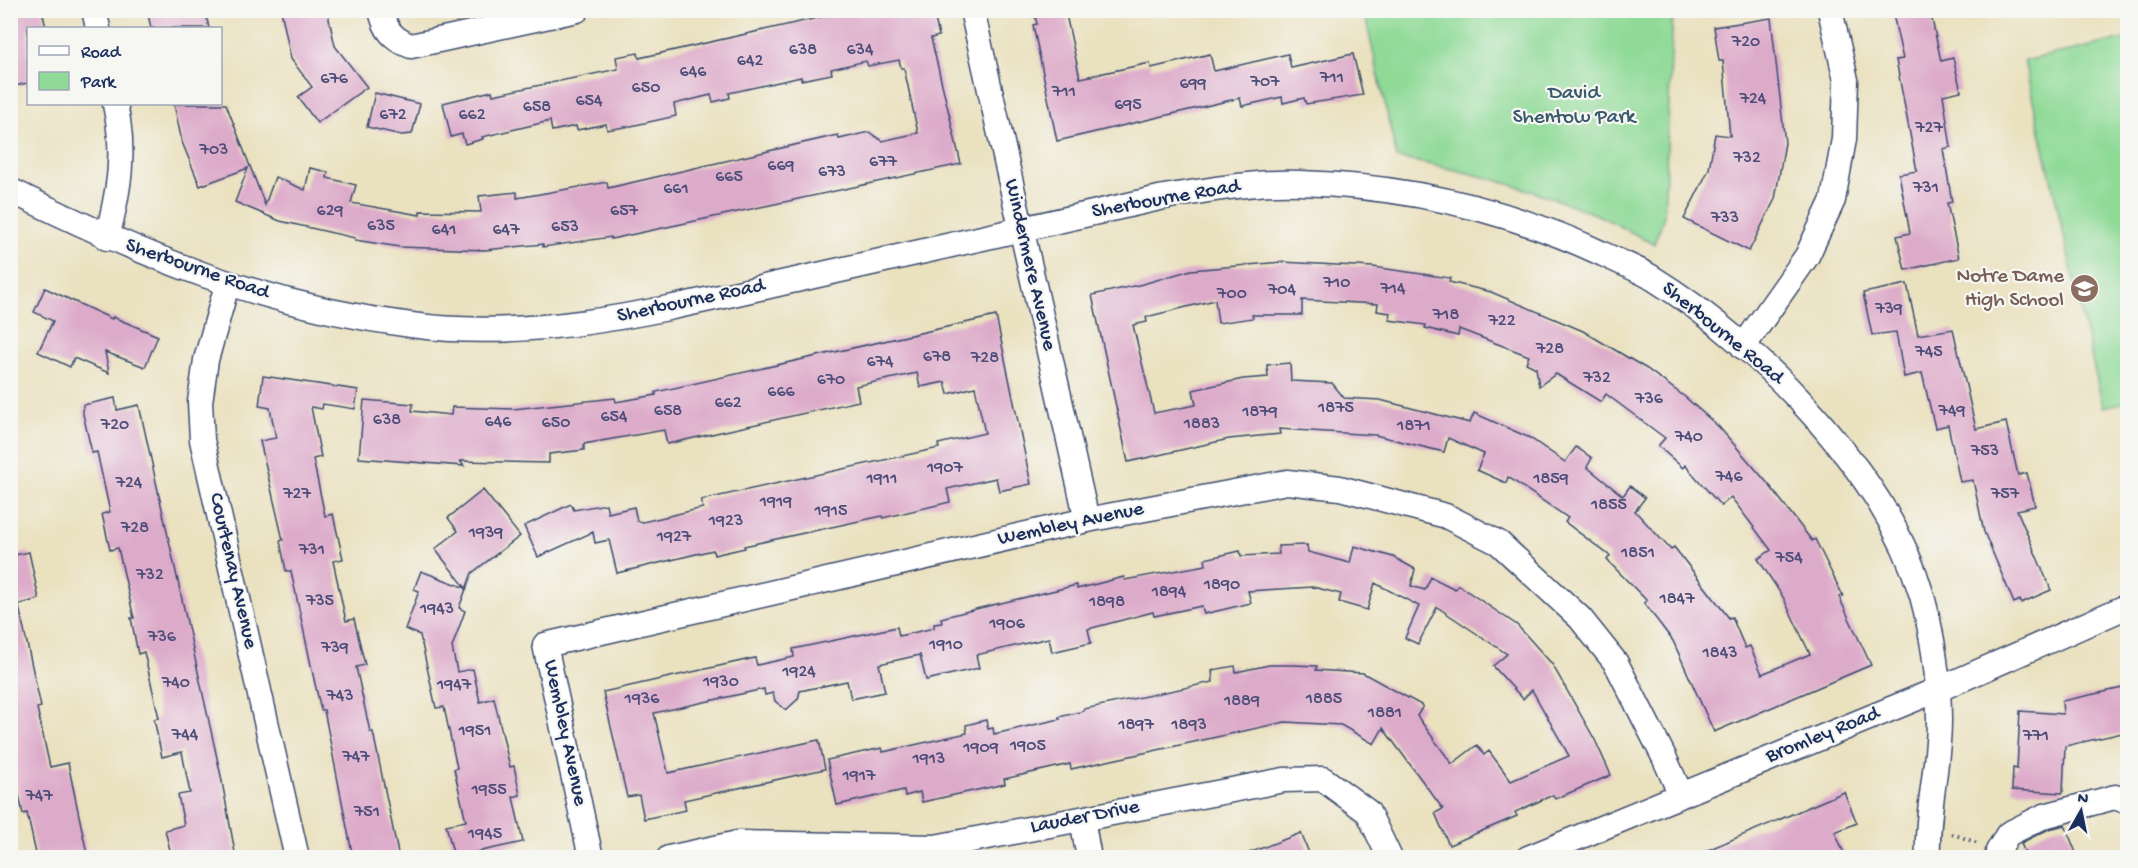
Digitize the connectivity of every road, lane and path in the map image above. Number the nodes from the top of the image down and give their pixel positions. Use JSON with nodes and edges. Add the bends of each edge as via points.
{"nodes":[{"id":1,"x":94,"y":10,"type":"edge"},
{"id":2,"x":578,"y":10,"type":"edge"},
{"id":3,"x":972,"y":10,"type":"edge"},
{"id":4,"x":1830,"y":10,"type":"edge"},
{"id":5,"x":382,"y":18,"type":"edge"},
{"id":6,"x":98,"y":27,"type":"edge"},
{"id":7,"x":115,"y":105,"type":"edge"},
{"id":8,"x":10,"y":190,"type":"edge"},
{"id":9,"x":1022,"y":230,"type":"junction"},
{"id":10,"x":107,"y":238,"type":"junction"},
{"id":11,"x":227,"y":285,"type":"junction"},
{"id":12,"x":1743,"y":346,"type":"junction"},
{"id":13,"x":1087,"y":520,"type":"junction"},
{"id":14,"x":2122,"y":608,"type":"edge"},
{"id":15,"x":1937,"y":690,"type":"junction"},
{"id":16,"x":1681,"y":795,"type":"junction"},
{"id":17,"x":2127,"y":802,"type":"edge"},
{"id":18,"x":1082,"y":819,"type":"junction"},
{"id":19,"x":297,"y":858,"type":"edge"},
{"id":20,"x":591,"y":858,"type":"edge"},
{"id":21,"x":669,"y":858,"type":"edge"},
{"id":22,"x":1089,"y":858,"type":"edge"},
{"id":23,"x":1390,"y":858,"type":"edge"},
{"id":24,"x":1528,"y":858,"type":"edge"},
{"id":25,"x":1928,"y":858,"type":"edge"},
{"id":26,"x":1999,"y":858,"type":"edge"}],
"edges":[{"from":1,"to":6,"type":"street"},
{"from":2,"to":5,"type":"street","via":[[411,46],[396,40]]},
{"from":3,"to":9,"type":"street","name":"Windermere Avenue"},
{"from":4,"to":12,"type":"street","via":[[1846,80],[1844,139],[1833,200],[1807,256]]},
{"from":7,"to":10,"type":"street","via":[[122,135],[120,188]]},
{"from":8,"to":10,"type":"street","name":"Sherbourne Road"},
{"from":9,"to":11,"type":"street","name":"Sherbourne Road","via":[[620,319],[504,329],[414,326],[320,310]]},
{"from":9,"to":12,"type":"street","name":"Sherbourne Road","via":[[1164,197],[1235,186],[1300,183],[1437,196],[1514,218],[1650,276]]},
{"from":9,"to":13,"type":"street","name":"Windermere Avenue"},
{"from":10,"to":11,"type":"street","name":"Sherbourne Road"},
{"from":11,"to":19,"type":"street","name":"Courtenay Avenue","via":[[206,360],[200,402],[202,440]]},
{"from":12,"to":15,"type":"street","name":"Sherbourne Road","via":[[1798,398],[1850,458],[1898,531],[1921,594],[1934,647]]},
{"from":13,"to":16,"type":"street","name":"Wembley Avenue","via":[[1287,482],[1340,488],[1446,516],[1499,543],[1580,618],[1616,663]]},
{"from":13,"to":20,"type":"street","name":"Wembley Avenue","via":[[544,645]]},
{"from":14,"to":15,"type":"street","name":"Bromley Road"},
{"from":15,"to":16,"type":"street","name":"Bromley Road"},
{"from":15,"to":25,"type":"street","name":"Sherbourne Road","via":[[1939,720]]},
{"from":16,"to":24,"type":"street","name":"Bromley Road"},
{"from":17,"to":26,"type":"street","via":[[2115,796],[2044,816],[2008,834],[1998,851]]},
{"from":18,"to":21,"type":"street","name":"Lauder Drive","via":[[935,847],[738,843]]},
{"from":18,"to":22,"type":"street"},
{"from":18,"to":23,"type":"street","name":"Lauder Drive","via":[[1284,780],[1323,779],[1368,812]]}]}
